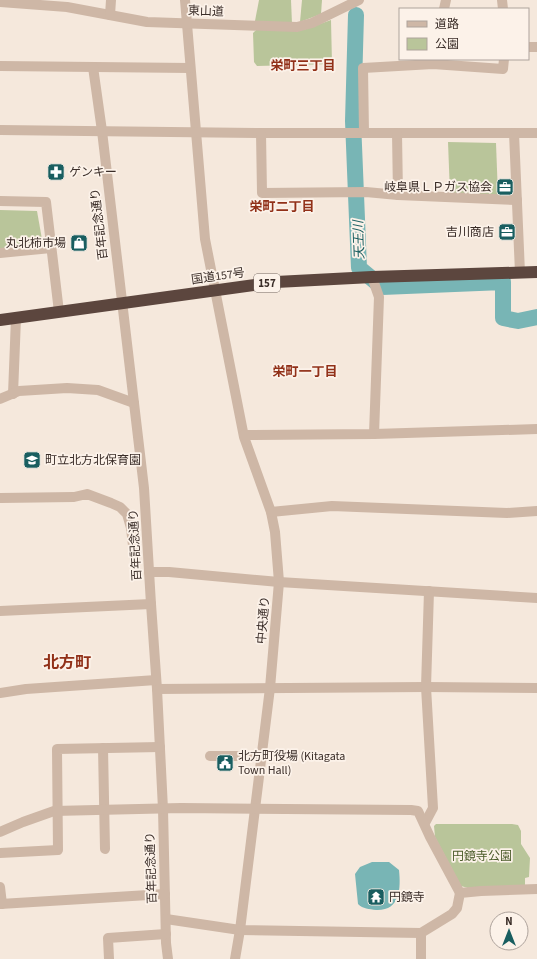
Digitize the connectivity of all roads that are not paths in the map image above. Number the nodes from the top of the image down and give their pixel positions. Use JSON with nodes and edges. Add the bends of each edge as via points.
{"nodes":[{"id":1,"x":111,"y":0,"type":"edge"},
{"id":2,"x":185,"y":0,"type":"edge"},
{"id":3,"x":359,"y":0,"type":"edge"},
{"id":4,"x":0,"y":2,"type":"edge"},
{"id":5,"x":110,"y":15,"type":"junction"},
{"id":6,"x":187,"y":24,"type":"junction"},
{"id":7,"x":504,"y":60,"type":"edge"},
{"id":8,"x":433,"y":62,"type":"edge"},
{"id":9,"x":0,"y":66,"type":"edge"},
{"id":10,"x":93,"y":67,"type":"junction"},
{"id":11,"x":190,"y":68,"type":"junction"},
{"id":12,"x":0,"y":130,"type":"edge"},
{"id":13,"x":102,"y":131,"type":"junction"},
{"id":14,"x":196,"y":132,"type":"junction"},
{"id":15,"x":261,"y":133,"type":"junction"},
{"id":16,"x":364,"y":133,"type":"junction"},
{"id":17,"x":397,"y":133,"type":"junction"},
{"id":18,"x":514,"y":133,"type":"junction"},
{"id":19,"x":537,"y":133,"type":"edge"},
{"id":20,"x":398,"y":195,"type":"junction"},
{"id":21,"x":517,"y":200,"type":"junction"},
{"id":22,"x":0,"y":201,"type":"edge"},
{"id":23,"x":51,"y":248,"type":"junction"},
{"id":24,"x":0,"y":253,"type":"edge"},
{"id":25,"x":537,"y":272,"type":"edge"},
{"id":26,"x":520,"y":273,"type":"junction"},
{"id":27,"x":372,"y":277,"type":"junction"},
{"id":28,"x":214,"y":290,"type":"junction"},
{"id":29,"x":122,"y":304,"type":"junction"},
{"id":30,"x":59,"y":312,"type":"junction"},
{"id":31,"x":16,"y":318,"type":"junction"},
{"id":32,"x":0,"y":320,"type":"edge"},
{"id":33,"x":13,"y":394,"type":"junction"},
{"id":34,"x":0,"y":399,"type":"edge"},
{"id":35,"x":134,"y":403,"type":"junction"},
{"id":36,"x":537,"y":430,"type":"edge"},
{"id":37,"x":374,"y":434,"type":"junction"},
{"id":38,"x":244,"y":435,"type":"junction"},
{"id":39,"x":0,"y":498,"type":"edge"},
{"id":40,"x":537,"y":511,"type":"edge"},
{"id":41,"x":272,"y":512,"type":"junction"},
{"id":42,"x":135,"y":563,"type":"dead end"},
{"id":43,"x":149,"y":572,"type":"junction"},
{"id":44,"x":279,"y":582,"type":"junction"},
{"id":45,"x":429,"y":591,"type":"junction"},
{"id":46,"x":537,"y":598,"type":"edge"},
{"id":47,"x":150,"y":604,"type":"junction"},
{"id":48,"x":0,"y":611,"type":"edge"},
{"id":49,"x":157,"y":684,"type":"junction"},
{"id":50,"x":426,"y":687,"type":"junction"},
{"id":51,"x":270,"y":688,"type":"junction"},
{"id":52,"x":537,"y":688,"type":"edge"},
{"id":53,"x":0,"y":693,"type":"edge"},
{"id":54,"x":160,"y":747,"type":"junction"},
{"id":55,"x":103,"y":748,"type":"junction"},
{"id":56,"x":210,"y":756,"type":"dead end"},
{"id":57,"x":262,"y":756,"type":"junction"},
{"id":58,"x":163,"y":809,"type":"junction"},
{"id":59,"x":255,"y":809,"type":"junction"},
{"id":60,"x":104,"y":810,"type":"junction"},
{"id":61,"x":58,"y":811,"type":"junction"},
{"id":62,"x":425,"y":823,"type":"junction"},
{"id":63,"x":0,"y":832,"type":"edge"},
{"id":64,"x":105,"y":849,"type":"dead end"},
{"id":65,"x":0,"y":853,"type":"edge"},
{"id":66,"x":0,"y":887,"type":"edge"},
{"id":67,"x":537,"y":889,"type":"edge"},
{"id":68,"x":460,"y":893,"type":"junction"},
{"id":69,"x":165,"y":894,"type":"junction"},
{"id":70,"x":1,"y":904,"type":"edge"},
{"id":71,"x":166,"y":919,"type":"junction"},
{"id":72,"x":240,"y":930,"type":"junction"},
{"id":73,"x":422,"y":933,"type":"junction"},
{"id":74,"x":166,"y":934,"type":"junction"},
{"id":75,"x":109,"y":959,"type":"edge"},
{"id":76,"x":168,"y":959,"type":"edge"},
{"id":77,"x":235,"y":959,"type":"edge"},
{"id":78,"x":421,"y":959,"type":"edge"}],
"edges":[{"from":1,"to":5,"type":"street"},
{"from":2,"to":6,"type":"street","name":"中央通り"},
{"from":3,"to":6,"type":"street","name":"東山道","via":[[312,23],[297,27]]},
{"from":4,"to":5,"type":"street","name":"東山道","via":[[67,7]]},
{"from":5,"to":6,"type":"street","name":"東山道","via":[[147,22]]},
{"from":6,"to":11,"type":"street","name":"中央通り"},
{"from":7,"to":8,"type":"street","via":[[504,69]]},
{"from":8,"to":16,"type":"street","via":[[363,68]]},
{"from":9,"to":10,"type":"street"},
{"from":10,"to":11,"type":"street"},
{"from":10,"to":13,"type":"street","name":"百年記念通り"},
{"from":11,"to":14,"type":"street","name":"中央通り"},
{"from":12,"to":13,"type":"street"},
{"from":13,"to":14,"type":"street"},
{"from":13,"to":29,"type":"street","name":"百年記念通り"},
{"from":14,"to":15,"type":"street"},
{"from":14,"to":28,"type":"street","name":"中央通り","via":[[205,239]]},
{"from":15,"to":16,"type":"street"},
{"from":15,"to":20,"type":"street","via":[[262,193],[366,192]]},
{"from":16,"to":17,"type":"street"},
{"from":17,"to":18,"type":"street"},
{"from":17,"to":20,"type":"street"},
{"from":18,"to":19,"type":"street"},
{"from":18,"to":21,"type":"street"},
{"from":20,"to":21,"type":"street"},
{"from":21,"to":26,"type":"street"},
{"from":22,"to":23,"type":"street","via":[[46,202]]},
{"from":23,"to":24,"type":"street"},
{"from":23,"to":30,"type":"street"},
{"from":25,"to":26,"type":"highway","name":"国道157号","number":"157"},
{"from":26,"to":27,"type":"highway","name":"国道157号","number":"157"},
{"from":27,"to":28,"type":"highway","name":"国道157号","number":"157","via":[[276,282]]},
{"from":27,"to":37,"type":"street","via":[[379,297]]},
{"from":28,"to":29,"type":"highway","name":"国道157号","number":"157"},
{"from":28,"to":38,"type":"street","name":"中央通り"},
{"from":29,"to":30,"type":"highway","name":"国道157号","number":"157"},
{"from":29,"to":35,"type":"street","name":"百年記念通り"},
{"from":30,"to":31,"type":"highway","name":"国道157号","number":"157"},
{"from":31,"to":32,"type":"highway","name":"国道157号","number":"157"},
{"from":31,"to":33,"type":"street"},
{"from":33,"to":34,"type":"street"},
{"from":33,"to":35,"type":"street","via":[[19,391],[67,388],[98,390]]},
{"from":35,"to":43,"type":"street","name":"百年記念通り","via":[[144,488]]},
{"from":36,"to":37,"type":"street"},
{"from":37,"to":38,"type":"street"},
{"from":38,"to":41,"type":"street","name":"中央通り"},
{"from":39,"to":42,"type":"street","via":[[74,497],[87,494],[120,507],[127,514],[131,528]]},
{"from":40,"to":41,"type":"street","via":[[507,513],[332,506]]},
{"from":41,"to":44,"type":"street","name":"中央通り"},
{"from":43,"to":44,"type":"street"},
{"from":43,"to":47,"type":"street","name":"百年記念通り"},
{"from":44,"to":45,"type":"street"},
{"from":44,"to":51,"type":"street","name":"中央通り"},
{"from":45,"to":46,"type":"street"},
{"from":45,"to":50,"type":"street"},
{"from":47,"to":48,"type":"street"},
{"from":47,"to":49,"type":"street","name":"百年記念通り"},
{"from":49,"to":51,"type":"street"},
{"from":49,"to":53,"type":"street","via":[[26,689]]},
{"from":49,"to":54,"type":"street","name":"百年記念通り"},
{"from":50,"to":51,"type":"street"},
{"from":50,"to":52,"type":"street"},
{"from":50,"to":62,"type":"street","via":[[432,808]]},
{"from":51,"to":57,"type":"street","name":"中央通り"},
{"from":54,"to":55,"type":"street"},
{"from":54,"to":58,"type":"street","name":"百年記念通り"},
{"from":55,"to":60,"type":"street"},
{"from":55,"to":61,"type":"street","via":[[57,749]]},
{"from":56,"to":57,"type":"street"},
{"from":57,"to":59,"type":"street","name":"中央通り"},
{"from":58,"to":59,"type":"street"},
{"from":58,"to":60,"type":"street"},
{"from":58,"to":69,"type":"street","name":"百年記念通り"},
{"from":59,"to":62,"type":"street","via":[[411,810],[418,811]]},
{"from":59,"to":72,"type":"street","name":"中央通り"},
{"from":60,"to":61,"type":"street"},
{"from":60,"to":64,"type":"street"},
{"from":61,"to":63,"type":"street"},
{"from":61,"to":65,"type":"street","via":[[58,850]]},
{"from":62,"to":68,"type":"street"},
{"from":66,"to":70,"type":"street"},
{"from":67,"to":68,"type":"street"},
{"from":68,"to":73,"type":"street","via":[[457,908],[452,914]]},
{"from":69,"to":70,"type":"street"},
{"from":69,"to":71,"type":"street","name":"百年記念通り"},
{"from":71,"to":72,"type":"street"},
{"from":71,"to":74,"type":"street","name":"百年記念通り"},
{"from":72,"to":73,"type":"street"},
{"from":72,"to":77,"type":"street","name":"中央通り"},
{"from":73,"to":78,"type":"street"},
{"from":74,"to":75,"type":"street","via":[[108,938]]},
{"from":74,"to":76,"type":"street","name":"百年記念通り"}]}
